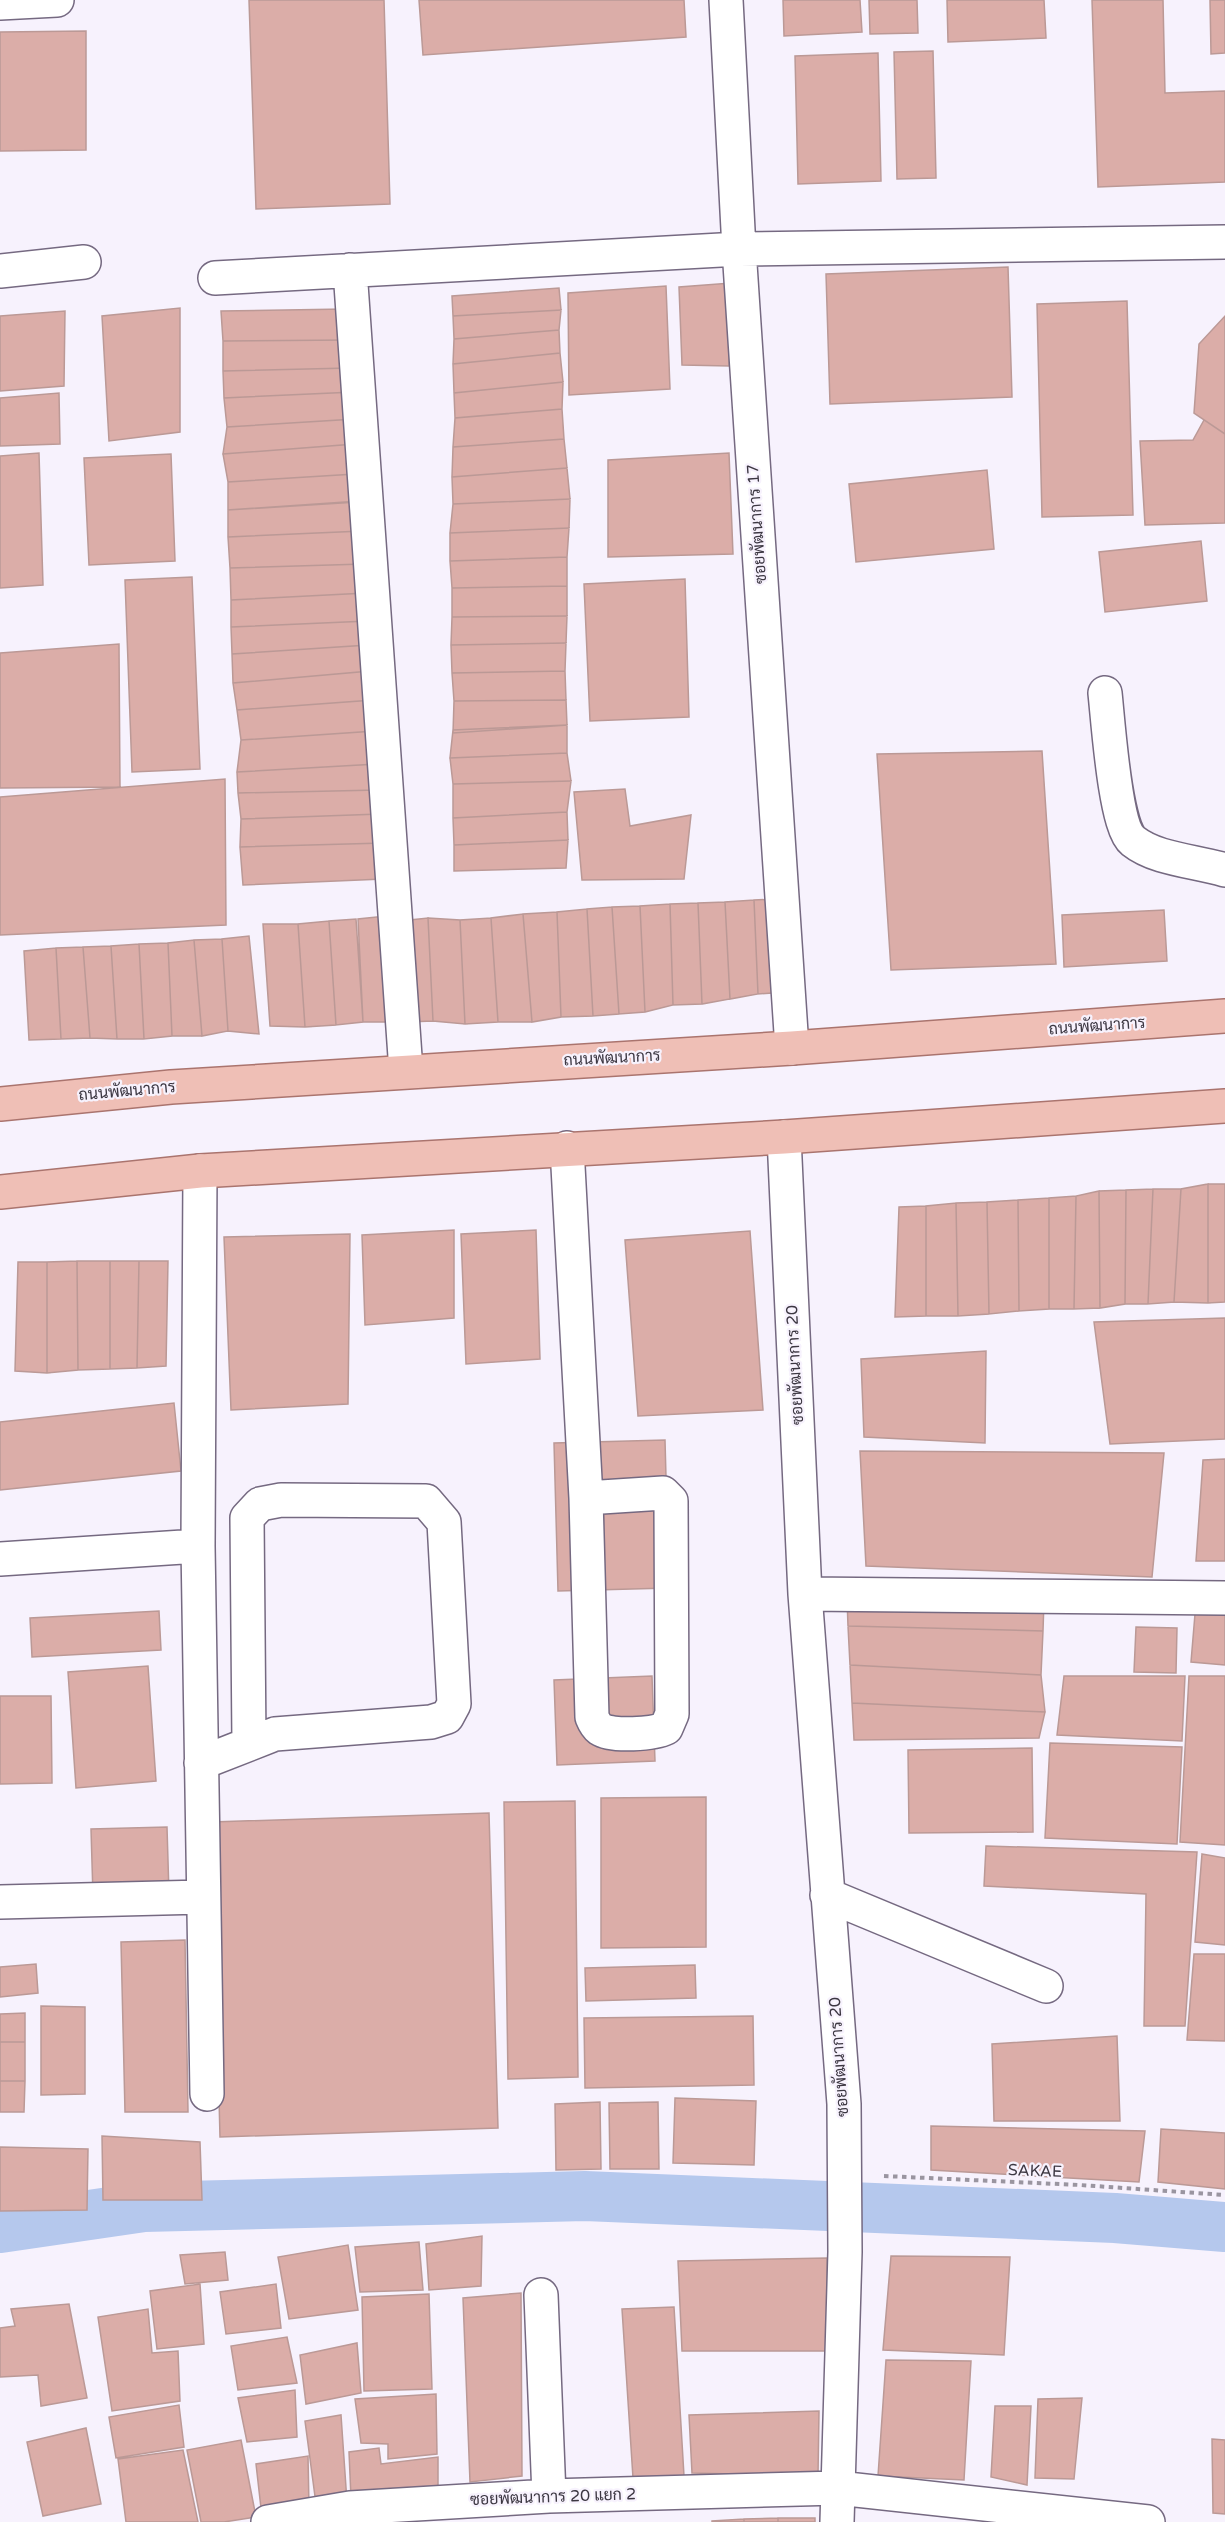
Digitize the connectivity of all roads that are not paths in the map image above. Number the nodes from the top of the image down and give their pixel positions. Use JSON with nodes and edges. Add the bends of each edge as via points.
{"nodes":[{"id":1,"x":57,"y":0,"type":"edge"},
{"id":2,"x":726,"y":0,"type":"edge"},
{"id":3,"x":0,"y":3,"type":"edge"},
{"id":4,"x":1225,"y":242,"type":"edge"},
{"id":5,"x":739,"y":249,"type":"junction"},
{"id":6,"x":84,"y":262,"type":"dead end"},
{"id":7,"x":350,"y":270,"type":"junction"},
{"id":8,"x":0,"y":271,"type":"edge"},
{"id":9,"x":216,"y":278,"type":"dead end"},
{"id":10,"x":1105,"y":693,"type":"dead end"},
{"id":11,"x":1225,"y":870,"type":"edge"},
{"id":12,"x":1225,"y":1017,"type":"edge"},
{"id":13,"x":792,"y":1048,"type":"junction"},
{"id":14,"x":406,"y":1071,"type":"junction"},
{"id":15,"x":0,"y":1104,"type":"edge"},
{"id":16,"x":1225,"y":1106,"type":"edge"},
{"id":17,"x":784,"y":1137,"type":"junction"},
{"id":18,"x":567,"y":1148,"type":"junction"},
{"id":19,"x":200,"y":1171,"type":"junction"},
{"id":20,"x":0,"y":1192,"type":"edge"},
{"id":21,"x":586,"y":1498,"type":"junction"},
{"id":22,"x":198,"y":1546,"type":"junction"},
{"id":23,"x":0,"y":1559,"type":"edge"},
{"id":24,"x":805,"y":1594,"type":"junction"},
{"id":25,"x":1225,"y":1598,"type":"edge"},
{"id":26,"x":249,"y":1743,"type":"junction"},
{"id":27,"x":201,"y":1763,"type":"junction"},
{"id":28,"x":827,"y":1895,"type":"junction"},
{"id":29,"x":203,"y":1897,"type":"junction"},
{"id":30,"x":0,"y":1902,"type":"edge"},
{"id":31,"x":1046,"y":1986,"type":"dead end"},
{"id":32,"x":207,"y":2094,"type":"dead end"},
{"id":33,"x":541,"y":2295,"type":"dead end"},
{"id":34,"x":838,"y":2488,"type":"junction"},
{"id":35,"x":549,"y":2496,"type":"junction"},
{"id":36,"x":268,"y":2522,"type":"edge"},
{"id":37,"x":837,"y":2522,"type":"edge"},
{"id":38,"x":1148,"y":2522,"type":"edge"}],
"edges":[{"from":1,"to":3,"type":"street"},
{"from":2,"to":5,"type":"street","name":"ซอยพัฒนาการ 17"},
{"from":4,"to":5,"type":"street"},
{"from":5,"to":7,"type":"street"},
{"from":5,"to":13,"type":"street","name":"ซอยพัฒนาการ 17"},
{"from":6,"to":8,"type":"street"},
{"from":7,"to":9,"type":"street"},
{"from":7,"to":14,"type":"street"},
{"from":10,"to":11,"type":"street","via":[[1120,819],[1131,840],[1154,852]]},
{"from":12,"to":13,"type":"main road","name":"ถนนพัฒนาการ"},
{"from":13,"to":14,"type":"main road","name":"ถนนพัฒนาการ"},
{"from":14,"to":15,"type":"main road","name":"ถนนพัฒนาการ","via":[[171,1087]]},
{"from":16,"to":17,"type":"main road"},
{"from":17,"to":18,"type":"main road"},
{"from":17,"to":24,"type":"street","name":"ซอยพัฒนาการ 20"},
{"from":18,"to":19,"type":"main road"},
{"from":18,"to":21,"type":"street"},
{"from":19,"to":20,"type":"main road"},
{"from":19,"to":22,"type":"street"},
{"from":21,"to":21,"type":"street","via":[[592,1717],[597,1728],[606,1732],[656,1734],[666,1728],[672,1714],[671,1501],[663,1493]]},
{"from":22,"to":23,"type":"street"},
{"from":22,"to":27,"type":"street"},
{"from":24,"to":25,"type":"street"},
{"from":24,"to":28,"type":"street","name":"ซอยพัฒนาการ 20"},
{"from":26,"to":26,"type":"street","via":[[294,1731],[431,1722],[447,1717],[454,1704],[444,1522],[426,1501],[281,1500],[260,1504],[247,1518]]},
{"from":26,"to":27,"type":"street"},
{"from":27,"to":29,"type":"street"},
{"from":28,"to":31,"type":"street"},
{"from":28,"to":34,"type":"street","name":"ซอยพัฒนาการ 20","via":[[844,2104],[845,2252]]},
{"from":29,"to":30,"type":"street"},
{"from":29,"to":32,"type":"street"},
{"from":33,"to":35,"type":"street"},
{"from":34,"to":35,"type":"street","name":"ซอยพัฒนาการ 20 แยก 2"},
{"from":34,"to":37,"type":"street","name":"ซอยพัฒนาการ 20"},
{"from":34,"to":38,"type":"street","name":"ซอยพัฒนาการ 20 แยก 2"},
{"from":35,"to":36,"type":"street","name":"ซอยพัฒนาการ 20 แยก 2","via":[[350,2508]]}]}
